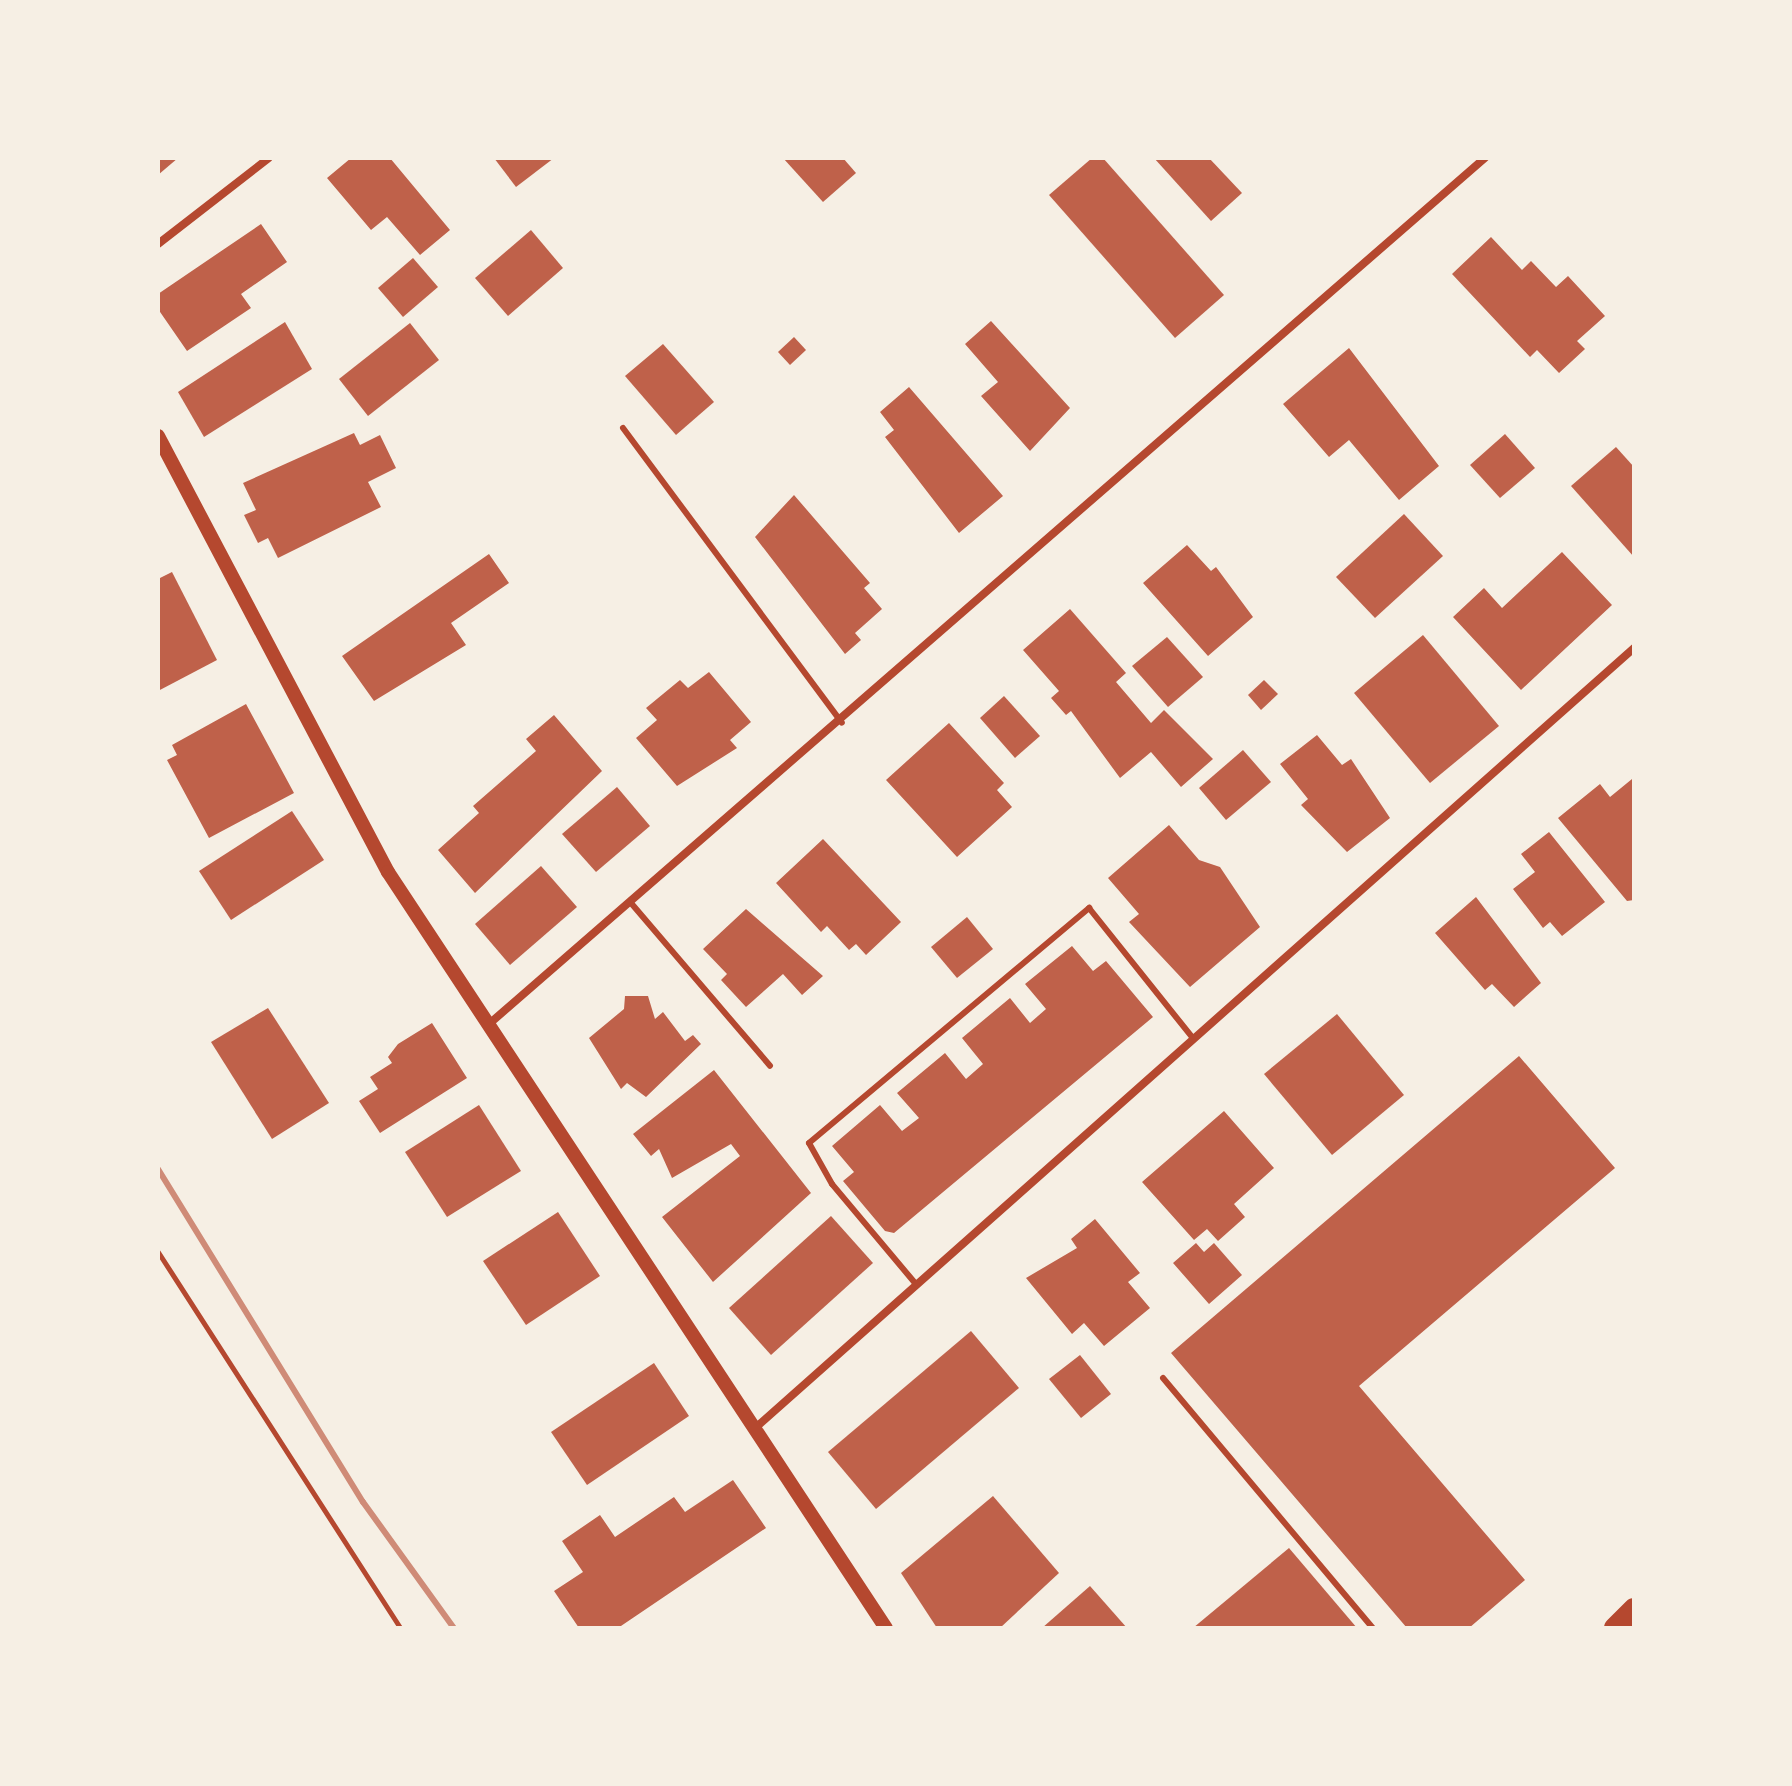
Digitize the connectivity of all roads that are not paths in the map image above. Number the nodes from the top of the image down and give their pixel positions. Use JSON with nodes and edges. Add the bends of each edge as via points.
{"nodes":[{"id":1,"x":269,"y":158,"type":"edge"},
{"id":2,"x":1485,"y":158,"type":"edge"},
{"id":3,"x":158,"y":244,"type":"edge"},
{"id":4,"x":623,"y":428,"type":"dead end"},
{"id":5,"x":158,"y":436,"type":"edge"},
{"id":6,"x":1634,"y":648,"type":"edge"},
{"id":7,"x":842,"y":723,"type":"junction"},
{"id":8,"x":631,"y":903,"type":"junction"},
{"id":9,"x":489,"y":1024,"type":"junction"},
{"id":10,"x":1192,"y":1037,"type":"junction"},
{"id":11,"x":770,"y":1066,"type":"dead end"},
{"id":12,"x":915,"y":1283,"type":"junction"},
{"id":13,"x":1163,"y":1378,"type":"dead end"},
{"id":14,"x":753,"y":1431,"type":"junction"},
{"id":15,"x":1634,"y":1609,"type":"edge"},
{"id":16,"x":886,"y":1628,"type":"edge"},
{"id":17,"x":1373,"y":1628,"type":"edge"},
{"id":18,"x":1615,"y":1628,"type":"edge"}],
"edges":[{"from":1,"to":3,"type":"street"},
{"from":2,"to":7,"type":"street"},
{"from":4,"to":7,"type":"lane"},
{"from":5,"to":9,"type":"street","via":[[349,806]]},
{"from":6,"to":10,"type":"street"},
{"from":7,"to":8,"type":"street"},
{"from":8,"to":9,"type":"street"},
{"from":8,"to":11,"type":"lane"},
{"from":9,"to":14,"type":"street"},
{"from":10,"to":12,"type":"street"},
{"from":10,"to":12,"type":"lane","via":[[1089,908],[809,1143],[832,1184]]},
{"from":12,"to":14,"type":"street"},
{"from":13,"to":17,"type":"lane"},
{"from":14,"to":16,"type":"street"},
{"from":15,"to":18,"type":"highway"}]}
